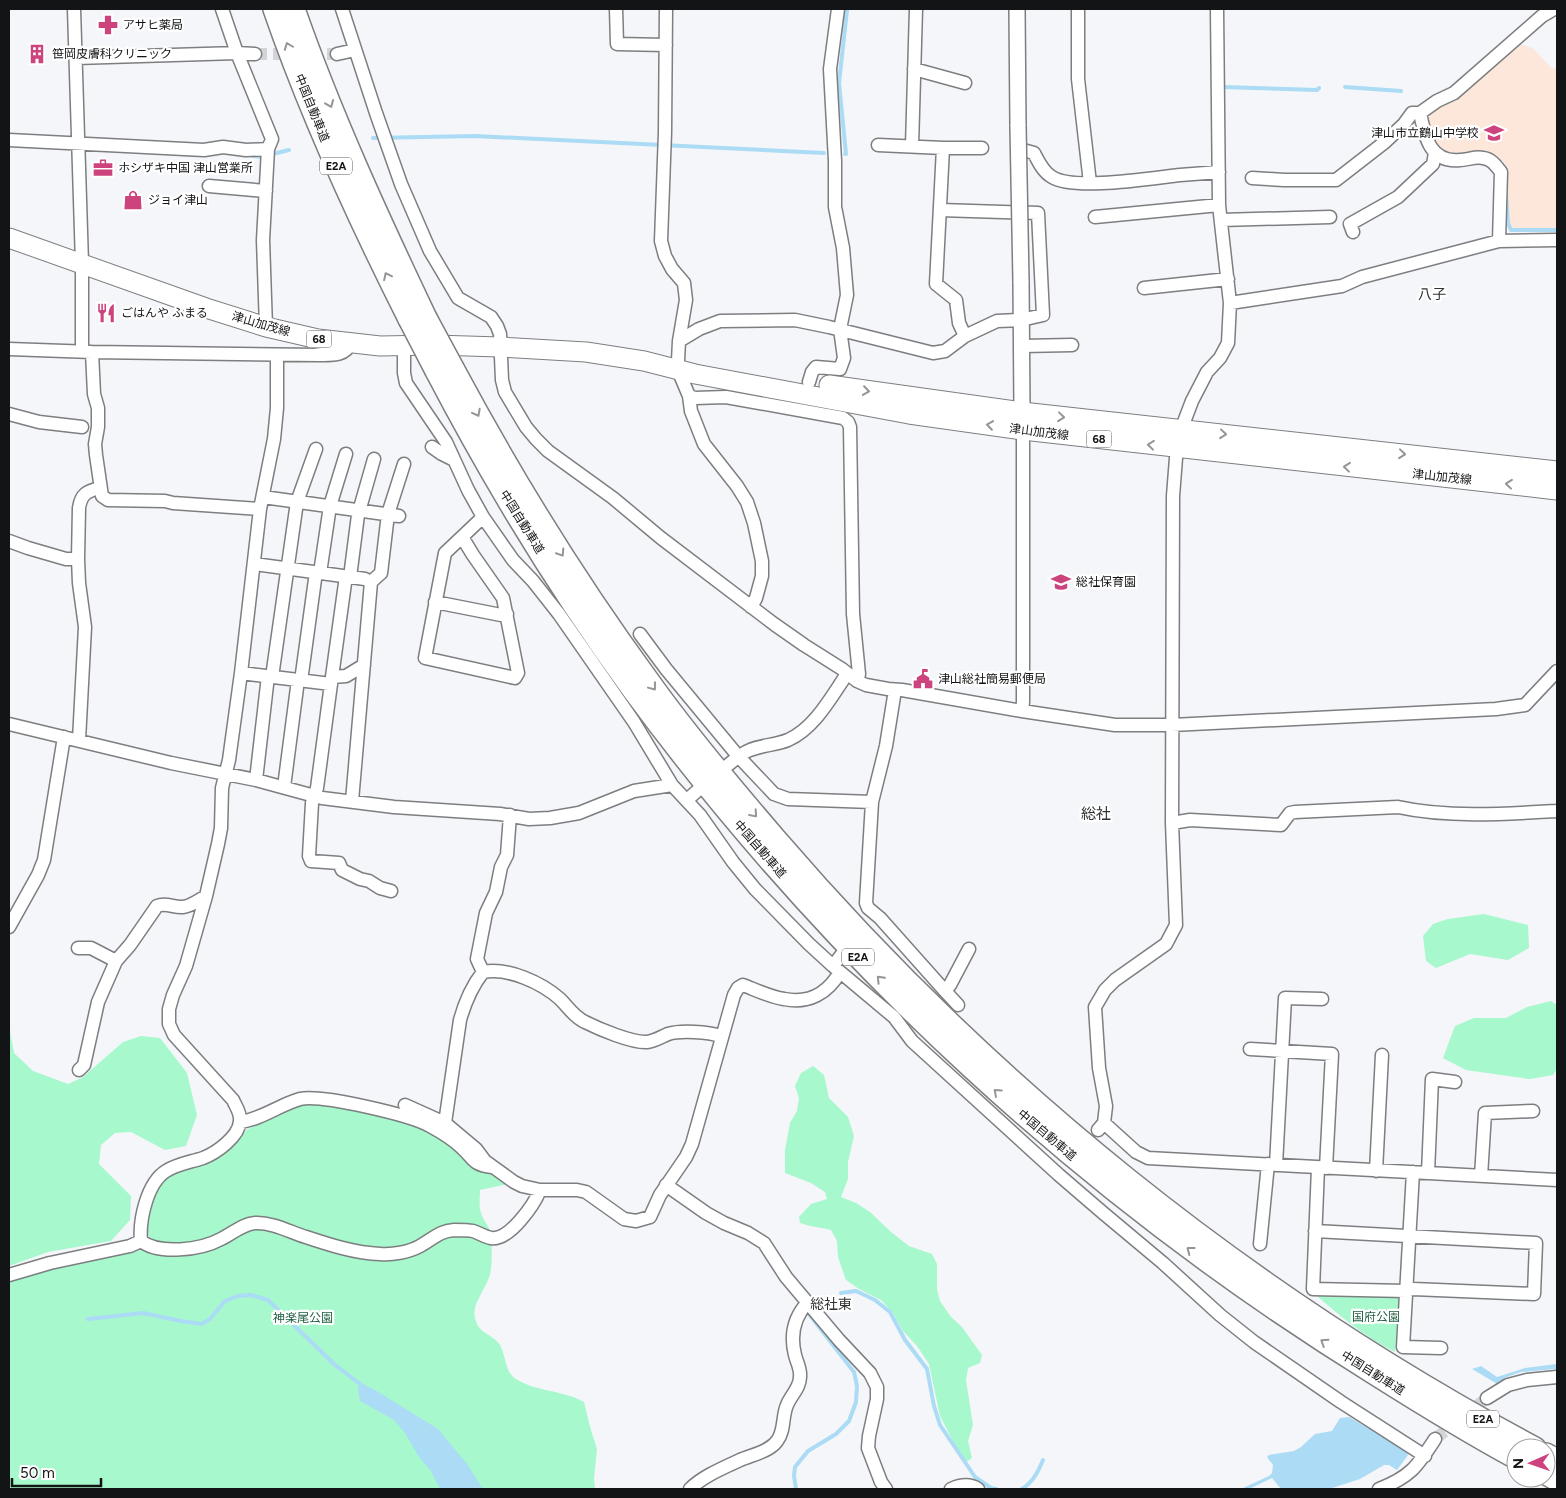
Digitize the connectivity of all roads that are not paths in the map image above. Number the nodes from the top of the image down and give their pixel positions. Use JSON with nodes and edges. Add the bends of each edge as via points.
{"nodes":[{"id":1,"x":74,"y":9,"type":"edge"},
{"id":2,"x":222,"y":9,"type":"edge"},
{"id":3,"x":274,"y":9,"type":"edge"},
{"id":4,"x":294,"y":9,"type":"edge"},
{"id":5,"x":342,"y":9,"type":"edge"},
{"id":6,"x":616,"y":9,"type":"edge"},
{"id":7,"x":666,"y":9,"type":"edge"},
{"id":8,"x":838,"y":9,"type":"edge"},
{"id":9,"x":916,"y":9,"type":"edge"},
{"id":10,"x":1017,"y":9,"type":"edge"},
{"id":11,"x":1078,"y":9,"type":"edge"},
{"id":12,"x":1217,"y":9,"type":"edge"},
{"id":13,"x":1554,"y":9,"type":"edge"},
{"id":14,"x":666,"y":45,"type":"junction"},
{"id":15,"x":355,"y":50,"type":"junction"},
{"id":16,"x":237,"y":53,"type":"junction"},
{"id":17,"x":256,"y":54,"type":"tunnel mouth"},
{"id":18,"x":337,"y":54,"type":"tunnel mouth"},
{"id":19,"x":76,"y":58,"type":"junction"},
{"id":20,"x":914,"y":68,"type":"junction"},
{"id":21,"x":965,"y":83,"type":"dead end"},
{"id":22,"x":1420,"y":113,"type":"junction"},
{"id":23,"x":9,"y":140,"type":"edge"},
{"id":24,"x":77,"y":143,"type":"junction"},
{"id":25,"x":878,"y":145,"type":"dead end"},
{"id":26,"x":912,"y":146,"type":"junction"},
{"id":27,"x":943,"y":148,"type":"junction"},
{"id":28,"x":982,"y":148,"type":"dead end"},
{"id":29,"x":268,"y":149,"type":"junction"},
{"id":30,"x":1023,"y":150,"type":"dead end"},
{"id":31,"x":1435,"y":153,"type":"junction"},
{"id":32,"x":1219,"y":172,"type":"junction"},
{"id":33,"x":1252,"y":178,"type":"dead end"},
{"id":34,"x":1090,"y":183,"type":"junction"},
{"id":35,"x":209,"y":186,"type":"dead end"},
{"id":36,"x":266,"y":192,"type":"junction"},
{"id":37,"x":1219,"y":205,"type":"junction"},
{"id":38,"x":940,"y":210,"type":"junction"},
{"id":39,"x":1095,"y":217,"type":"dead end"},
{"id":40,"x":1330,"y":217,"type":"dead end"},
{"id":41,"x":1221,"y":220,"type":"junction"},
{"id":42,"x":1353,"y":232,"type":"dead end"},
{"id":43,"x":9,"y":238,"type":"edge"},
{"id":44,"x":1557,"y":240,"type":"edge"},
{"id":45,"x":1499,"y":241,"type":"junction"},
{"id":46,"x":82,"y":263,"type":"junction"},
{"id":47,"x":1228,"y":278,"type":"junction"},
{"id":48,"x":1144,"y":288,"type":"dead end"},
{"id":49,"x":1230,"y":303,"type":"junction"},
{"id":50,"x":418,"y":319,"type":"junction"},
{"id":51,"x":1021,"y":320,"type":"junction"},
{"id":52,"x":266,"y":327,"type":"junction"},
{"id":53,"x":840,"y":330,"type":"junction"},
{"id":54,"x":965,"y":336,"type":"junction"},
{"id":55,"x":679,"y":341,"type":"junction"},
{"id":56,"x":351,"y":343,"type":"junction"},
{"id":57,"x":1072,"y":345,"type":"dead end"},
{"id":58,"x":404,"y":346,"type":"junction"},
{"id":59,"x":1022,"y":346,"type":"junction"},
{"id":60,"x":500,"y":347,"type":"junction"},
{"id":61,"x":9,"y":349,"type":"edge"},
{"id":62,"x":87,"y":352,"type":"junction"},
{"id":63,"x":277,"y":355,"type":"junction"},
{"id":64,"x":679,"y":366,"type":"junction"},
{"id":65,"x":445,"y":371,"type":"junction"},
{"id":66,"x":809,"y":382,"type":"junction"},
{"id":67,"x":689,"y":396,"type":"junction"},
{"id":68,"x":9,"y":414,"type":"edge"},
{"id":69,"x":1023,"y":421,"type":"junction"},
{"id":70,"x":82,"y":428,"type":"dead end"},
{"id":71,"x":1179,"y":439,"type":"junction"},
{"id":72,"x":432,"y":447,"type":"dead end"},
{"id":73,"x":316,"y":449,"type":"dead end"},
{"id":74,"x":346,"y":454,"type":"dead end"},
{"id":75,"x":374,"y":460,"type":"dead end"},
{"id":76,"x":454,"y":460,"type":"junction"},
{"id":77,"x":404,"y":464,"type":"dead end"},
{"id":78,"x":1557,"y":471,"type":"edge"},
{"id":79,"x":100,"y":488,"type":"junction"},
{"id":80,"x":1557,"y":490,"type":"edge"},
{"id":81,"x":297,"y":502,"type":"junction"},
{"id":82,"x":262,"y":503,"type":"junction"},
{"id":83,"x":330,"y":506,"type":"junction"},
{"id":84,"x":359,"y":510,"type":"junction"},
{"id":85,"x":394,"y":515,"type":"junction"},
{"id":86,"x":483,"y":516,"type":"junction"},
{"id":87,"x":462,"y":537,"type":"junction"},
{"id":88,"x":9,"y":541,"type":"edge"},
{"id":89,"x":78,"y":559,"type":"junction"},
{"id":90,"x":254,"y":564,"type":"junction"},
{"id":91,"x":287,"y":568,"type":"junction"},
{"id":92,"x":318,"y":572,"type":"junction"},
{"id":93,"x":348,"y":576,"type":"junction"},
{"id":94,"x":371,"y":582,"type":"junction"},
{"id":95,"x":435,"y":602,"type":"junction"},
{"id":96,"x":751,"y":606,"type":"junction"},
{"id":97,"x":507,"y":614,"type":"junction"},
{"id":98,"x":640,"y":634,"type":"dead end"},
{"id":99,"x":364,"y":665,"type":"junction"},
{"id":100,"x":1557,"y":670,"type":"edge"},
{"id":101,"x":241,"y":672,"type":"junction"},
{"id":102,"x":270,"y":676,"type":"junction"},
{"id":103,"x":852,"y":678,"type":"junction"},
{"id":104,"x":300,"y":681,"type":"junction"},
{"id":105,"x":331,"y":681,"type":"junction"},
{"id":106,"x":895,"y":690,"type":"junction"},
{"id":107,"x":1022,"y":711,"type":"junction"},
{"id":108,"x":9,"y":724,"type":"edge"},
{"id":109,"x":1172,"y":724,"type":"junction"},
{"id":110,"x":64,"y":737,"type":"junction"},
{"id":111,"x":78,"y":740,"type":"junction"},
{"id":112,"x":738,"y":756,"type":"junction"},
{"id":113,"x":728,"y":765,"type":"dead end"},
{"id":114,"x":225,"y":773,"type":"junction"},
{"id":115,"x":256,"y":780,"type":"junction"},
{"id":116,"x":672,"y":785,"type":"junction"},
{"id":117,"x":284,"y":787,"type":"junction"},
{"id":118,"x":697,"y":791,"type":"dead end"},
{"id":119,"x":314,"y":796,"type":"junction"},
{"id":120,"x":687,"y":800,"type":"junction"},
{"id":121,"x":352,"y":801,"type":"junction"},
{"id":122,"x":872,"y":802,"type":"junction"},
{"id":123,"x":1557,"y":811,"type":"edge"},
{"id":124,"x":510,"y":815,"type":"junction"},
{"id":125,"x":1172,"y":823,"type":"junction"},
{"id":126,"x":391,"y":891,"type":"dead end"},
{"id":127,"x":206,"y":896,"type":"junction"},
{"id":128,"x":9,"y":927,"type":"edge"},
{"id":129,"x":78,"y":948,"type":"dead end"},
{"id":130,"x":970,"y":949,"type":"dead end"},
{"id":131,"x":842,"y":954,"type":"dead end"},
{"id":132,"x":116,"y":961,"type":"junction"},
{"id":133,"x":836,"y":969,"type":"junction"},
{"id":134,"x":483,"y":972,"type":"junction"},
{"id":135,"x":945,"y":991,"type":"junction"},
{"id":136,"x":1322,"y":999,"type":"dead end"},
{"id":137,"x":958,"y":1005,"type":"dead end"},
{"id":138,"x":721,"y":1036,"type":"junction"},
{"id":139,"x":1250,"y":1049,"type":"dead end"},
{"id":140,"x":1282,"y":1050,"type":"junction"},
{"id":141,"x":1382,"y":1055,"type":"dead end"},
{"id":142,"x":79,"y":1070,"type":"dead end"},
{"id":143,"x":1455,"y":1082,"type":"dead end"},
{"id":144,"x":405,"y":1105,"type":"dead end"},
{"id":145,"x":1533,"y":1111,"type":"dead end"},
{"id":146,"x":240,"y":1122,"type":"junction"},
{"id":147,"x":445,"y":1122,"type":"junction"},
{"id":148,"x":1272,"y":1165,"type":"junction"},
{"id":149,"x":493,"y":1167,"type":"junction"},
{"id":150,"x":1322,"y":1168,"type":"junction"},
{"id":151,"x":1376,"y":1171,"type":"junction"},
{"id":152,"x":1414,"y":1172,"type":"junction"},
{"id":153,"x":1428,"y":1173,"type":"junction"},
{"id":154,"x":1481,"y":1176,"type":"junction"},
{"id":155,"x":1557,"y":1180,"type":"edge"},
{"id":156,"x":666,"y":1185,"type":"junction"},
{"id":157,"x":540,"y":1190,"type":"junction"},
{"id":158,"x":1315,"y":1231,"type":"junction"},
{"id":159,"x":1410,"y":1236,"type":"junction"},
{"id":160,"x":141,"y":1241,"type":"junction"},
{"id":161,"x":1260,"y":1244,"type":"dead end"},
{"id":162,"x":9,"y":1275,"type":"edge"},
{"id":163,"x":1406,"y":1291,"type":"junction"},
{"id":164,"x":808,"y":1302,"type":"junction"},
{"id":165,"x":1441,"y":1348,"type":"dead end"},
{"id":166,"x":1557,"y":1377,"type":"edge"},
{"id":167,"x":1487,"y":1398,"type":"tunnel mouth"},
{"id":168,"x":1518,"y":1438,"type":"edge"},
{"id":169,"x":1435,"y":1439,"type":"tunnel mouth"},
{"id":170,"x":1506,"y":1452,"type":"edge"},
{"id":171,"x":1424,"y":1456,"type":"junction"},
{"id":172,"x":690,"y":1489,"type":"edge"},
{"id":173,"x":886,"y":1489,"type":"edge"},
{"id":174,"x":951,"y":1489,"type":"edge"},
{"id":175,"x":978,"y":1489,"type":"edge"},
{"id":176,"x":1379,"y":1489,"type":"edge"}],
"edges":[{"from":1,"to":19,"type":"street"},
{"from":2,"to":16,"type":"street"},
{"from":50,"to":3,"type":"highway","name":"中国自動車道","number":"E2A","one_way":true,"via":[[374,250],[309,102]]},
{"from":4,"to":50,"type":"highway","name":"中国自動車道","number":"E2A","one_way":true},
{"from":5,"to":15,"type":"street"},
{"from":6,"to":14,"type":"street","via":[[617,44]]},
{"from":7,"to":14,"type":"street"},
{"from":8,"to":53,"type":"street","via":[[830,69],[835,207],[847,295]]},
{"from":9,"to":20,"type":"street"},
{"from":10,"to":51,"type":"street","bridge":true},
{"from":11,"to":34,"type":"street","via":[[1078,79]]},
{"from":12,"to":32,"type":"street"},
{"from":13,"to":22,"type":"street","via":[[1454,92]]},
{"from":14,"to":55,"type":"street","via":[[661,241],[664,256],[684,283],[686,300]]},
{"from":15,"to":18,"type":"street"},
{"from":15,"to":60,"type":"street","via":[[401,184],[430,252],[458,298],[491,316],[498,326]]},
{"from":16,"to":17,"type":"street"},
{"from":16,"to":19,"type":"street"},
{"from":16,"to":29,"type":"street","via":[[272,139]]},
{"from":19,"to":24,"type":"street"},
{"from":20,"to":21,"type":"street"},
{"from":20,"to":26,"type":"street"},
{"from":22,"to":31,"type":"street","via":[[1424,135]]},
{"from":22,"to":33,"type":"street","via":[[1412,114],[1384,142],[1336,180]]},
{"from":23,"to":24,"type":"street"},
{"from":24,"to":29,"type":"street","via":[[204,150],[223,147]]},
{"from":24,"to":46,"type":"street"},
{"from":25,"to":26,"type":"street"},
{"from":26,"to":27,"type":"street"},
{"from":27,"to":28,"type":"street"},
{"from":27,"to":38,"type":"street"},
{"from":29,"to":36,"type":"street"},
{"from":30,"to":34,"type":"street","via":[[1034,153],[1045,171],[1057,180]]},
{"from":31,"to":42,"type":"street","via":[[1433,164],[1398,197],[1350,224]]},
{"from":31,"to":45,"type":"street","via":[[1447,161],[1483,158],[1501,172]]},
{"from":32,"to":34,"type":"street"},
{"from":32,"to":37,"type":"street"},
{"from":35,"to":36,"type":"street"},
{"from":36,"to":52,"type":"street"},
{"from":37,"to":39,"type":"street"},
{"from":37,"to":41,"type":"street"},
{"from":38,"to":51,"type":"street","via":[[1038,213],[1043,316]]},
{"from":38,"to":54,"type":"street","via":[[936,284],[956,300],[959,323]]},
{"from":40,"to":41,"type":"street"},
{"from":41,"to":47,"type":"street"},
{"from":43,"to":46,"type":"main road","name":"津山加茂線","number":"68"},
{"from":44,"to":45,"type":"street"},
{"from":45,"to":49,"type":"street","via":[[1362,277],[1342,286]]},
{"from":46,"to":52,"type":"main road","name":"津山加茂線","number":"68"},
{"from":46,"to":62,"type":"street"},
{"from":47,"to":48,"type":"street"},
{"from":47,"to":49,"type":"street"},
{"from":49,"to":71,"type":"street","via":[[1228,343],[1207,372],[1192,401]]},
{"from":50,"to":65,"type":"highway","name":"中国自動車道","number":"E2A","bridge":true},
{"from":51,"to":54,"type":"street","via":[[997,321]]},
{"from":51,"to":59,"type":"street"},
{"from":52,"to":56,"type":"main road","name":"津山加茂線","number":"68"},
{"from":53,"to":54,"type":"street","via":[[933,353],[946,351]]},
{"from":53,"to":55,"type":"street","via":[[794,320],[720,321]]},
{"from":53,"to":66,"type":"street","via":[[844,358],[840,369],[816,367]]},
{"from":55,"to":64,"type":"street"},
{"from":56,"to":58,"type":"main road","name":"津山加茂線","number":"68"},
{"from":56,"to":63,"type":"street","via":[[341,354]]},
{"from":57,"to":59,"type":"street"},
{"from":58,"to":60,"type":"main road","name":"津山加茂線","number":"68"},
{"from":58,"to":76,"type":"street","via":[[406,383],[446,442]]},
{"from":59,"to":69,"type":"street"},
{"from":60,"to":64,"type":"main road","name":"津山加茂線","number":"68","via":[[586,352]]},
{"from":60,"to":96,"type":"street","via":[[506,392],[536,439]]},
{"from":61,"to":62,"type":"street"},
{"from":62,"to":63,"type":"street"},
{"from":62,"to":79,"type":"street","via":[[98,408],[95,444]]},
{"from":63,"to":82,"type":"street","via":[[274,439]]},
{"from":64,"to":66,"type":"main road","name":"津山加茂線","number":"68"},
{"from":64,"to":67,"type":"street"},
{"from":69,"to":64,"type":"main road","name":"津山加茂線","number":"68","one_way":true,"via":[[909,414]]},
{"from":65,"to":168,"type":"highway","name":"中国自動車道","number":"E2A","one_way":true,"via":[[488,432],[559,551],[648,681],[803,870],[909,984],[1027,1095],[1211,1243],[1356,1343]]},
{"from":170,"to":65,"type":"highway","name":"中国自動車道","number":"E2A","one_way":true,"via":[[1346,1357],[1199,1256],[1013,1107],[898,998],[784,876],[633,689],[545,560],[476,445]]},
{"from":66,"to":69,"type":"main road","name":"津山加茂線","number":"68","one_way":true},
{"from":67,"to":96,"type":"street","via":[[704,444],[737,486],[754,523],[762,568],[756,598]]},
{"from":67,"to":103,"type":"street","via":[[726,397],[843,418],[848,422],[853,614],[859,674]]},
{"from":68,"to":70,"type":"street"},
{"from":69,"to":71,"type":"main road","name":"津山加茂線","number":"68"},
{"from":69,"to":107,"type":"street"},
{"from":71,"to":78,"type":"main road","name":"津山加茂線","number":"68","one_way":true},
{"from":80,"to":71,"type":"main road","name":"津山加茂線","number":"68","one_way":true},
{"from":71,"to":109,"type":"street","via":[[1173,496]]},
{"from":72,"to":76,"type":"street"},
{"from":73,"to":81,"type":"street"},
{"from":74,"to":83,"type":"street"},
{"from":75,"to":84,"type":"street"},
{"from":76,"to":86,"type":"street"},
{"from":77,"to":85,"type":"street"},
{"from":79,"to":82,"type":"street","via":[[102,496],[108,500]]},
{"from":79,"to":89,"type":"street","via":[[84,493],[80,501]]},
{"from":81,"to":82,"type":"street"},
{"from":81,"to":83,"type":"street"},
{"from":81,"to":91,"type":"street"},
{"from":82,"to":90,"type":"street"},
{"from":83,"to":84,"type":"street"},
{"from":83,"to":92,"type":"street"},
{"from":84,"to":85,"type":"street"},
{"from":84,"to":93,"type":"street"},
{"from":85,"to":94,"type":"street","via":[[381,573]]},
{"from":86,"to":87,"type":"street"},
{"from":86,"to":116,"type":"street","via":[[513,560],[559,614],[634,722]]},
{"from":87,"to":95,"type":"street","via":[[445,553]]},
{"from":87,"to":97,"type":"street","via":[[504,598]]},
{"from":88,"to":89,"type":"street","via":[[66,559]]},
{"from":89,"to":111,"type":"street","via":[[85,627]]},
{"from":90,"to":91,"type":"street"},
{"from":90,"to":101,"type":"street"},
{"from":91,"to":92,"type":"street"},
{"from":91,"to":102,"type":"street"},
{"from":92,"to":93,"type":"street"},
{"from":92,"to":104,"type":"street"},
{"from":93,"to":94,"type":"street"},
{"from":93,"to":105,"type":"street"},
{"from":94,"to":99,"type":"street"},
{"from":95,"to":97,"type":"street"},
{"from":95,"to":97,"type":"street","via":[[425,658],[515,678],[518,673]]},
{"from":96,"to":103,"type":"street"},
{"from":98,"to":112,"type":"street"},
{"from":99,"to":105,"type":"street"},
{"from":99,"to":121,"type":"street"},
{"from":100,"to":109,"type":"street","via":[[1525,706]]},
{"from":101,"to":102,"type":"street"},
{"from":101,"to":114,"type":"street"},
{"from":102,"to":104,"type":"street"},
{"from":102,"to":115,"type":"street"},
{"from":103,"to":106,"type":"street"},
{"from":103,"to":112,"type":"street","via":[[801,733],[787,741]]},
{"from":104,"to":105,"type":"street"},
{"from":104,"to":117,"type":"street"},
{"from":105,"to":119,"type":"street"},
{"from":106,"to":107,"type":"street"},
{"from":106,"to":122,"type":"street"},
{"from":107,"to":109,"type":"street","via":[[1115,725]]},
{"from":108,"to":110,"type":"street"},
{"from":109,"to":125,"type":"street"},
{"from":110,"to":111,"type":"street"},
{"from":110,"to":128,"type":"street","via":[[44,860]]},
{"from":111,"to":114,"type":"street"},
{"from":112,"to":113,"type":"street"},
{"from":112,"to":122,"type":"street","via":[[774,794],[788,799]]},
{"from":114,"to":115,"type":"street"},
{"from":114,"to":127,"type":"street","via":[[218,844]]},
{"from":115,"to":117,"type":"street"},
{"from":116,"to":120,"type":"street"},
{"from":116,"to":124,"type":"street","via":[[634,790],[565,816],[529,819]]},
{"from":117,"to":119,"type":"street"},
{"from":118,"to":120,"type":"street"},
{"from":119,"to":121,"type":"street"},
{"from":119,"to":126,"type":"street","via":[[311,861],[338,863],[342,870]]},
{"from":120,"to":133,"type":"street","via":[[755,889]]},
{"from":121,"to":124,"type":"street"},
{"from":122,"to":135,"type":"street","via":[[866,913],[880,918]]},
{"from":123,"to":125,"type":"street","via":[[1485,815],[1398,807],[1295,812],[1290,813],[1281,825],[1190,820]]},
{"from":124,"to":134,"type":"street","via":[[507,855],[486,913],[476,959]]},
{"from":125,"to":148,"type":"street","via":[[1176,925],[1166,944],[1115,980],[1095,1007],[1099,1068],[1106,1106],[1101,1126],[1148,1158]]},
{"from":127,"to":132,"type":"street","via":[[182,907],[157,906]]},
{"from":127,"to":146,"type":"street","via":[[186,966],[169,1009],[169,1024],[174,1035],[233,1100]]},
{"from":129,"to":132,"type":"street","via":[[91,948]]},
{"from":130,"to":135,"type":"street"},
{"from":131,"to":133,"type":"street"},
{"from":132,"to":142,"type":"street","via":[[98,1002],[84,1065]]},
{"from":133,"to":138,"type":"street","via":[[829,988],[804,1000],[785,1000],[743,985],[734,995]]},
{"from":133,"to":171,"type":"street","via":[[894,1017],[912,1041],[1063,1171],[1102,1212],[1170,1268],[1220,1315],[1254,1342]]},
{"from":134,"to":138,"type":"street","via":[[528,978],[559,999],[583,1021],[635,1041],[647,1042],[680,1032]]},
{"from":134,"to":147,"type":"street","via":[[472,987],[460,1020]]},
{"from":135,"to":137,"type":"street"},
{"from":136,"to":140,"type":"street","via":[[1284,998]]},
{"from":138,"to":156,"type":"street","via":[[692,1144]]},
{"from":139,"to":140,"type":"street"},
{"from":140,"to":148,"type":"street"},
{"from":140,"to":150,"type":"street","via":[[1332,1054]]},
{"from":141,"to":151,"type":"street"},
{"from":143,"to":153,"type":"street","via":[[1432,1079]]},
{"from":144,"to":147,"type":"street"},
{"from":145,"to":154,"type":"street","via":[[1485,1113]]},
{"from":146,"to":149,"type":"street","via":[[253,1120],[301,1099],[333,1100],[427,1125],[462,1148],[476,1163]]},
{"from":146,"to":160,"type":"street","via":[[236,1133],[223,1146],[205,1157],[166,1171],[158,1179],[142,1214]]},
{"from":147,"to":149,"type":"street"},
{"from":148,"to":150,"type":"street"},
{"from":148,"to":161,"type":"street"},
{"from":149,"to":157,"type":"street","via":[[522,1186]]},
{"from":150,"to":151,"type":"street"},
{"from":150,"to":158,"type":"street"},
{"from":151,"to":152,"type":"street"},
{"from":152,"to":153,"type":"street"},
{"from":152,"to":159,"type":"street"},
{"from":153,"to":154,"type":"street"},
{"from":154,"to":155,"type":"street"},
{"from":156,"to":157,"type":"street","via":[[650,1218],[636,1221],[624,1219],[586,1192]]},
{"from":156,"to":164,"type":"street","via":[[706,1213],[764,1243],[786,1277]]},
{"from":157,"to":160,"type":"street","via":[[518,1223],[503,1236],[493,1238],[474,1231],[454,1230],[437,1234],[420,1246],[402,1252],[354,1251],[270,1224],[255,1223],[206,1246],[160,1249]]},
{"from":158,"to":159,"type":"street"},
{"from":158,"to":163,"type":"street","via":[[1314,1289]]},
{"from":159,"to":163,"type":"street"},
{"from":159,"to":163,"type":"street","via":[[1536,1243],[1534,1294]]},
{"from":160,"to":162,"type":"street"},
{"from":163,"to":165,"type":"street","via":[[1403,1347]]},
{"from":164,"to":172,"type":"street","via":[[794,1324],[799,1385],[784,1412],[777,1441],[766,1450],[718,1471]]},
{"from":164,"to":173,"type":"street","via":[[870,1373],[877,1387],[878,1400],[868,1448],[880,1482]]},
{"from":166,"to":167,"type":"street","via":[[1508,1385]]},
{"from":169,"to":171,"type":"street"},
{"from":171,"to":176,"type":"street","via":[[1409,1474]]},
{"from":174,"to":175,"type":"street","via":[[966,1485]]}]}
